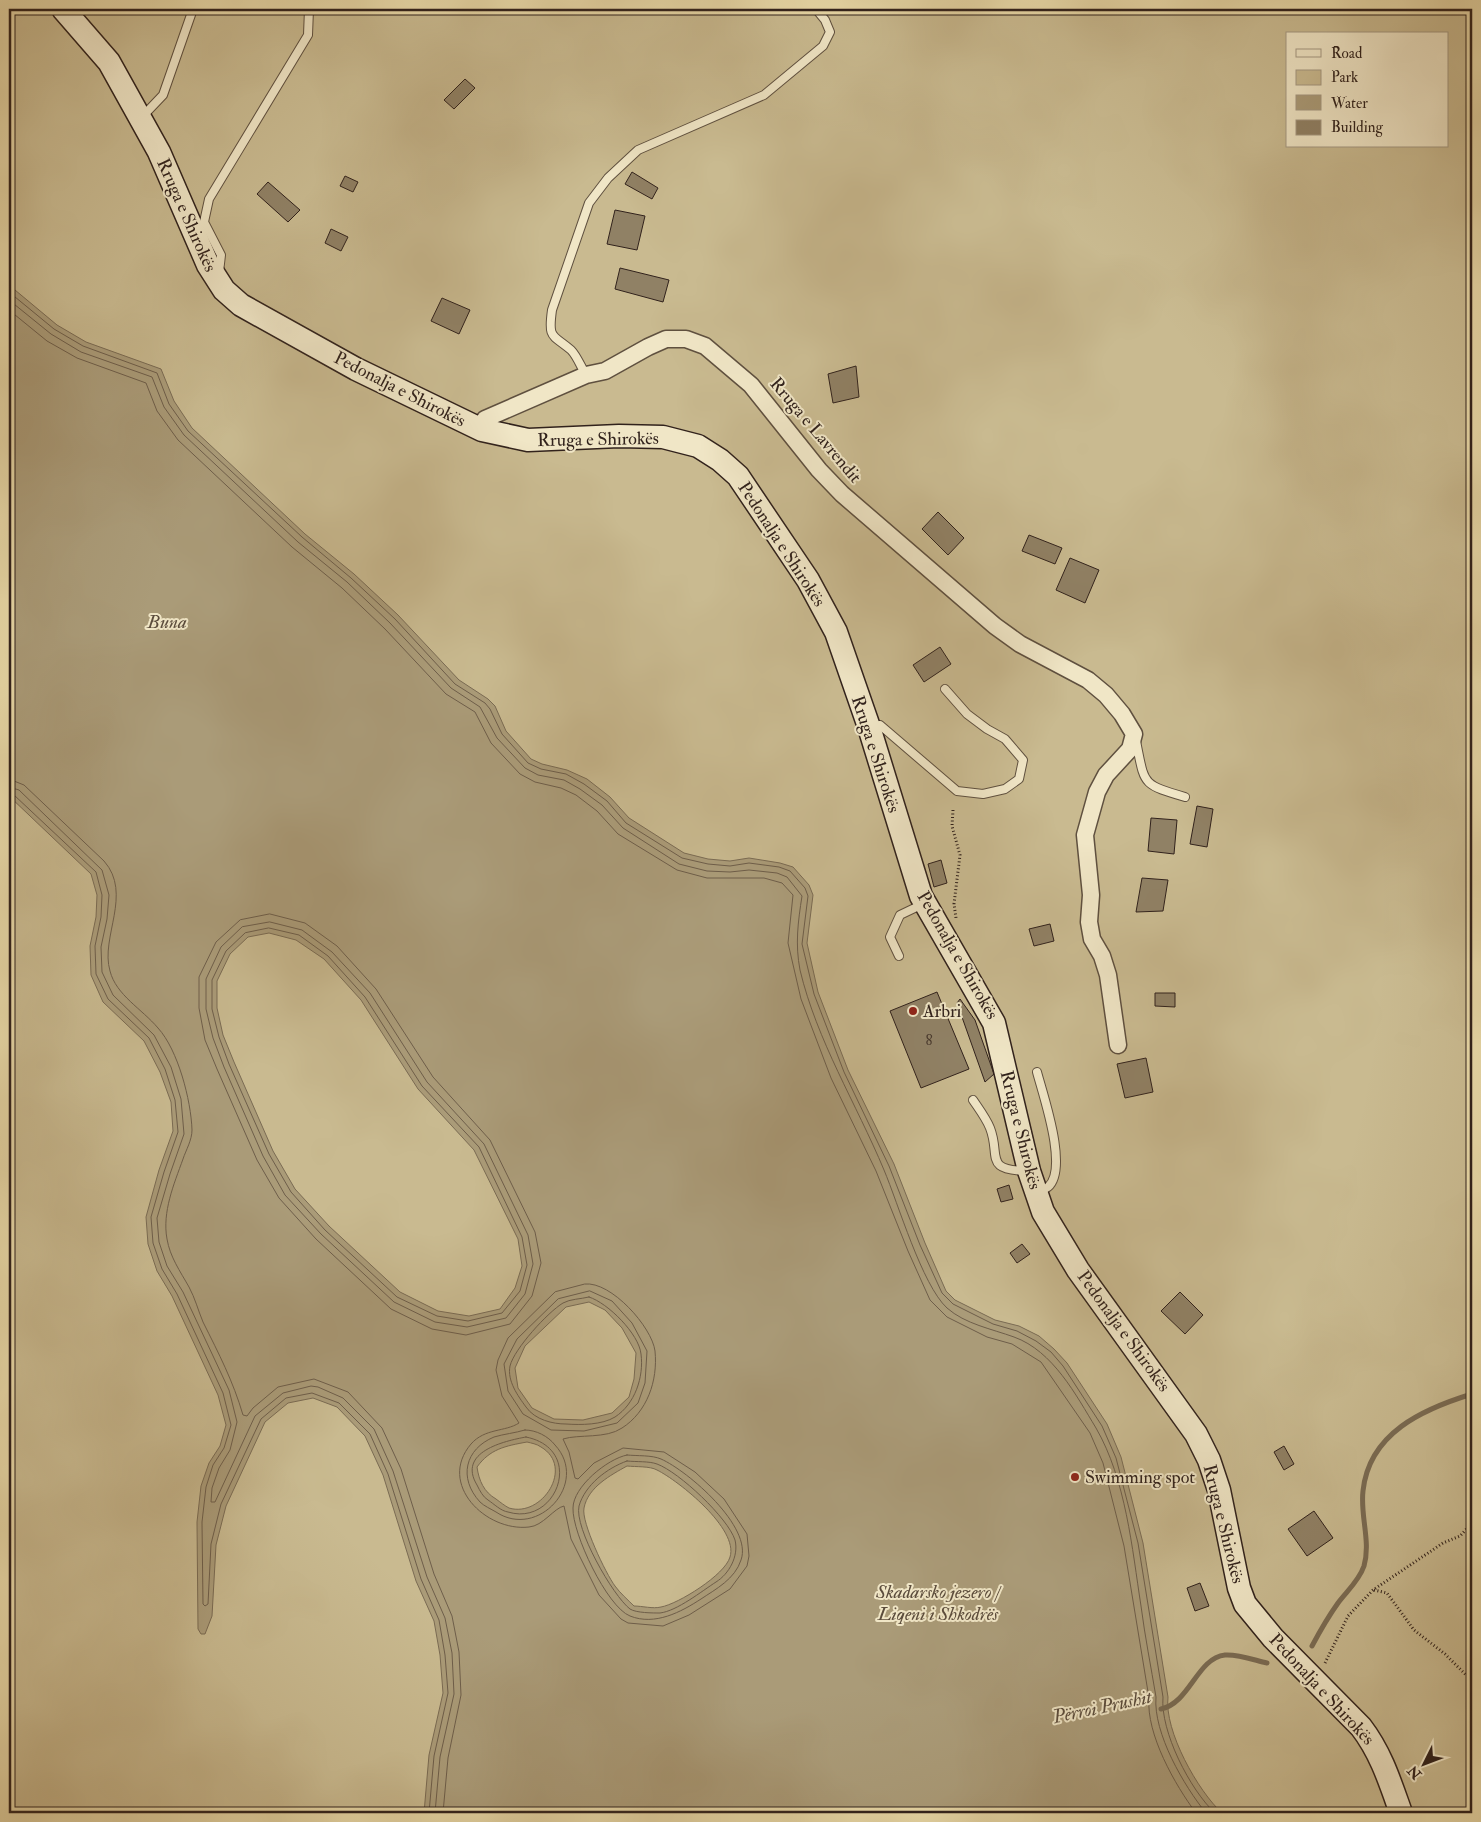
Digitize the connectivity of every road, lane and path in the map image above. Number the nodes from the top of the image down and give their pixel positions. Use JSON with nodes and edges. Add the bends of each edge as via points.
{"nodes":[{"id":1,"x":62,"y":9,"type":"edge"},
{"id":2,"x":193,"y":9,"type":"edge"},
{"id":3,"x":309,"y":9,"type":"edge"},
{"id":4,"x":816,"y":9,"type":"edge"},
{"id":5,"x":141,"y":118,"type":"junction"},
{"id":6,"x":217,"y":281,"type":"junction"},
{"id":7,"x":586,"y":375,"type":"junction"},
{"id":8,"x":479,"y":429,"type":"junction"},
{"id":9,"x":945,"y":689,"type":"dead end"},
{"id":10,"x":869,"y":727,"type":"junction"},
{"id":11,"x":1134,"y":734,"type":"junction"},
{"id":12,"x":1185,"y":797,"type":"dead end"},
{"id":13,"x":953,"y":810,"type":"dead end"},
{"id":14,"x":929,"y":912,"type":"junction"},
{"id":15,"x":899,"y":956,"type":"dead end"},
{"id":16,"x":1118,"y":1045,"type":"dead end"},
{"id":17,"x":1037,"y":1072,"type":"dead end"},
{"id":18,"x":973,"y":1100,"type":"dead end"},
{"id":19,"x":1032,"y":1181,"type":"junction"},
{"id":20,"x":1472,"y":1523,"type":"edge"},
{"id":21,"x":1374,"y":1590,"type":"junction"},
{"id":22,"x":1312,"y":1677,"type":"junction"},
{"id":23,"x":1472,"y":1681,"type":"edge"},
{"id":24,"x":1401,"y":1813,"type":"edge"}],
"edges":[{"from":1,"to":5,"type":"main road","name":"Rruga e Shirokës","via":[[109,62]]},
{"from":2,"to":5,"type":"lane","via":[[163,95]]},
{"from":3,"to":6,"type":"lane","via":[[308,35],[209,199],[204,222],[221,255]]},
{"from":4,"to":7,"type":"lane","via":[[830,32],[823,46],[786,79],[764,95],[638,150],[608,178],[589,203],[552,310],[550,326],[553,338],[572,351]]},
{"from":5,"to":6,"type":"main road","name":"Rruga e Shirokës"},
{"from":6,"to":8,"type":"main road","name":"Rruga e Shirokës","via":[[255,315]]},
{"from":7,"to":8,"type":"street","name":"Rruga e Lavrendit","via":[[485,419]]},
{"from":7,"to":11,"type":"street","name":"Rruga e Lavrendit","via":[[605,371],[666,340],[686,339],[705,346],[751,384],[842,494],[995,626],[1020,644],[1088,680],[1106,695]]},
{"from":8,"to":10,"type":"main road","name":"Rruga e Shirokës","via":[[528,440],[663,437],[698,446],[720,460],[750,492],[823,605],[836,632]]},
{"from":9,"to":10,"type":"lane","via":[[967,714],[1005,739],[1023,760],[1020,779],[1005,789],[983,794],[957,791],[880,725]]},
{"from":10,"to":14,"type":"main road","name":"Rruga e Shirokës"},
{"from":11,"to":12,"type":"lane","name":"Rruga e Lavrendit","via":[[1144,778],[1154,788]]},
{"from":11,"to":16,"type":"street","via":[[1130,749],[1106,775],[1097,792],[1085,835],[1091,895],[1089,922],[1092,939],[1108,975]]},
{"from":13,"to":14,"type":"path","via":[[952,826],[960,855],[954,904],[956,921]]},
{"from":14,"to":15,"type":"lane","via":[[900,915],[890,937]]},
{"from":14,"to":19,"type":"main road","name":"Rruga e Shirokës","via":[[994,1023]]},
{"from":17,"to":19,"type":"lane","via":[[1056,1138],[1054,1178],[1048,1187]]},
{"from":18,"to":19,"type":"lane","via":[[990,1128],[994,1159],[1002,1167]]},
{"from":19,"to":22,"type":"main road","name":"Rruga e Shirokës","via":[[1056,1236],[1196,1434],[1219,1490],[1245,1604]]},
{"from":20,"to":21,"type":"path","via":[[1460,1536]]},
{"from":21,"to":22,"type":"path","via":[[1348,1616],[1324,1665]]},
{"from":21,"to":23,"type":"path","via":[[1386,1593],[1414,1630],[1446,1654]]},
{"from":22,"to":24,"type":"main road","name":"Rruga e Shirokës","via":[[1372,1741]]}]}
